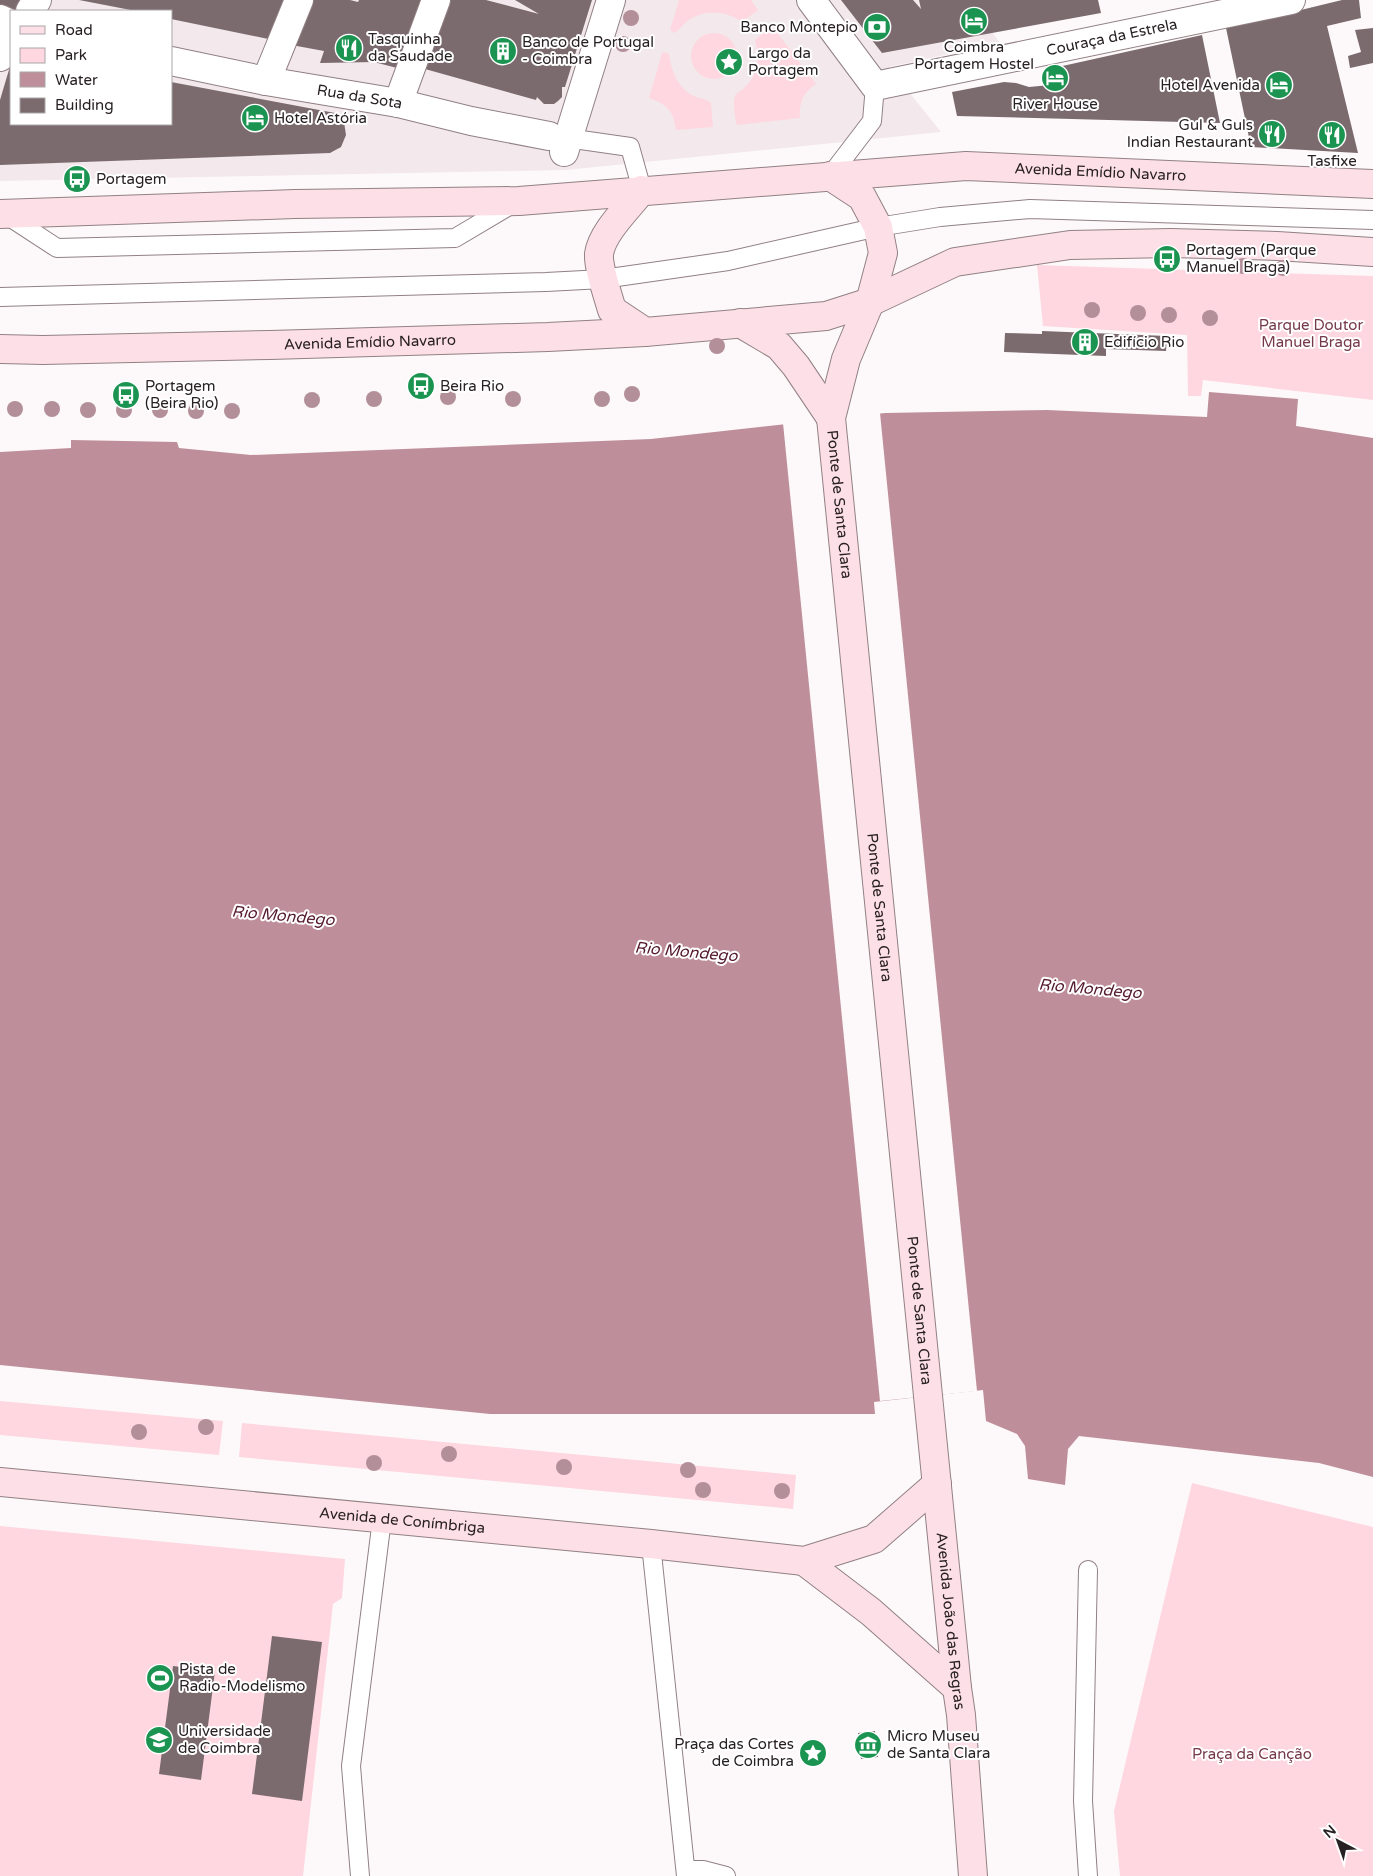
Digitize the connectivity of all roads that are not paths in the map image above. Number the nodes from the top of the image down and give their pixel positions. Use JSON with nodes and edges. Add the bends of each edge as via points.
{"nodes":[{"id":1,"x":299,"y":0,"type":"edge"},
{"id":2,"x":436,"y":0,"type":"edge"},
{"id":3,"x":611,"y":0,"type":"edge"},
{"id":4,"x":811,"y":0,"type":"edge"},
{"id":5,"x":1291,"y":0,"type":"edge"},
{"id":6,"x":10,"y":42,"type":"edge"},
{"id":7,"x":0,"y":57,"type":"edge"},
{"id":8,"x":172,"y":60,"type":"edge"},
{"id":9,"x":266,"y":81,"type":"junction"},
{"id":10,"x":874,"y":86,"type":"junction"},
{"id":11,"x":398,"y":103,"type":"junction"},
{"id":12,"x":560,"y":142,"type":"junction"},
{"id":13,"x":830,"y":176,"type":"junction"},
{"id":14,"x":1373,"y":184,"type":"edge"},
{"id":15,"x":642,"y":190,"type":"junction"},
{"id":16,"x":531,"y":200,"type":"junction"},
{"id":17,"x":2,"y":214,"type":"edge"},
{"id":18,"x":1373,"y":220,"type":"edge"},
{"id":19,"x":878,"y":227,"type":"junction"},
{"id":20,"x":1373,"y":252,"type":"edge"},
{"id":21,"x":603,"y":279,"type":"junction"},
{"id":22,"x":0,"y":297,"type":"edge"},
{"id":23,"x":870,"y":302,"type":"junction"},
{"id":24,"x":740,"y":323,"type":"junction"},
{"id":25,"x":644,"y":332,"type":"junction"},
{"id":26,"x":0,"y":349,"type":"edge"},
{"id":27,"x":832,"y":418,"type":"junction"},
{"id":28,"x":929,"y":1396,"type":"joint"},
{"id":29,"x":0,"y":1482,"type":"edge"},
{"id":30,"x":937,"y":1484,"type":"junction"},
{"id":31,"x":382,"y":1519,"type":"junction"},
{"id":32,"x":651,"y":1544,"type":"junction"},
{"id":33,"x":804,"y":1561,"type":"junction"},
{"id":34,"x":1088,"y":1570,"type":"dead end"},
{"id":35,"x":957,"y":1688,"type":"junction"},
{"id":36,"x":686,"y":1873,"type":"edge"},
{"id":37,"x":360,"y":1876,"type":"edge"},
{"id":38,"x":726,"y":1876,"type":"edge"},
{"id":39,"x":973,"y":1876,"type":"edge"},
{"id":40,"x":1088,"y":1876,"type":"edge"}],
"edges":[{"from":1,"to":9,"type":"street"},
{"from":2,"to":11,"type":"street"},
{"from":3,"to":12,"type":"street"},
{"from":4,"to":10,"type":"street"},
{"from":5,"to":10,"type":"street","name":"Couraça da Estrela"},
{"from":6,"to":7,"type":"street"},
{"from":8,"to":9,"type":"street","name":"Rua da Sota"},
{"from":9,"to":11,"type":"street","name":"Rua da Sota"},
{"from":10,"to":13,"type":"lane","via":[[872,121]]},
{"from":11,"to":12,"type":"street","name":"Rua da Sota"},
{"from":12,"to":15,"type":"lane","via":[[630,147]]},
{"from":13,"to":14,"type":"main road","name":"Avenida Emídio Navarro","via":[[966,166]]},
{"from":13,"to":15,"type":"main road","name":"Avenida Emídio Navarro"},
{"from":13,"to":19,"type":"main road","via":[[862,197]]},
{"from":15,"to":16,"type":"main road"},
{"from":15,"to":21,"type":"main road","via":[[608,233],[599,254]]},
{"from":16,"to":17,"type":"main road"},
{"from":16,"to":17,"type":"lane","via":[[455,238],[57,248]]},
{"from":18,"to":19,"type":"lane","via":[[1030,210],[940,217]]},
{"from":19,"to":21,"type":"lane","via":[[728,260]]},
{"from":19,"to":23,"type":"main road","via":[[883,254]]},
{"from":20,"to":23,"type":"main road","name":"Avenida Emídio Navarro","via":[[1171,243],[1070,245],[955,262]]},
{"from":21,"to":22,"type":"lane"},
{"from":21,"to":25,"type":"main road","via":[[612,310]]},
{"from":23,"to":24,"type":"main road","name":"Avenida Emídio Navarro","via":[[826,316]]},
{"from":23,"to":27,"type":"main road","via":[[846,358]]},
{"from":24,"to":25,"type":"main road","name":"Avenida Emídio Navarro"},
{"from":24,"to":27,"type":"main road","via":[[779,346]]},
{"from":25,"to":26,"type":"main road","name":"Avenida Emídio Navarro","via":[[270,345]]},
{"from":27,"to":28,"type":"main road","name":"Ponte de Santa Clara"},
{"from":28,"to":30,"type":"main road","name":"Avenida João das Regras"},
{"from":29,"to":31,"type":"main road","name":"Avenida de Conímbriga"},
{"from":30,"to":33,"type":"main road","via":[[874,1539]]},
{"from":30,"to":35,"type":"main road","name":"Avenida João das Regras"},
{"from":31,"to":32,"type":"main road","name":"Avenida de Conímbriga"},
{"from":31,"to":37,"type":"lane","via":[[351,1766]]},
{"from":32,"to":33,"type":"main road","name":"Avenida de Conímbriga"},
{"from":32,"to":36,"type":"lane"},
{"from":33,"to":35,"type":"main road","via":[[871,1612]]},
{"from":34,"to":40,"type":"lane","via":[[1083,1801]]},
{"from":35,"to":39,"type":"main road","name":"Avenida João das Regras","via":[[962,1715]]},
{"from":36,"to":38,"type":"lane","via":[[703,1870]]}]}
